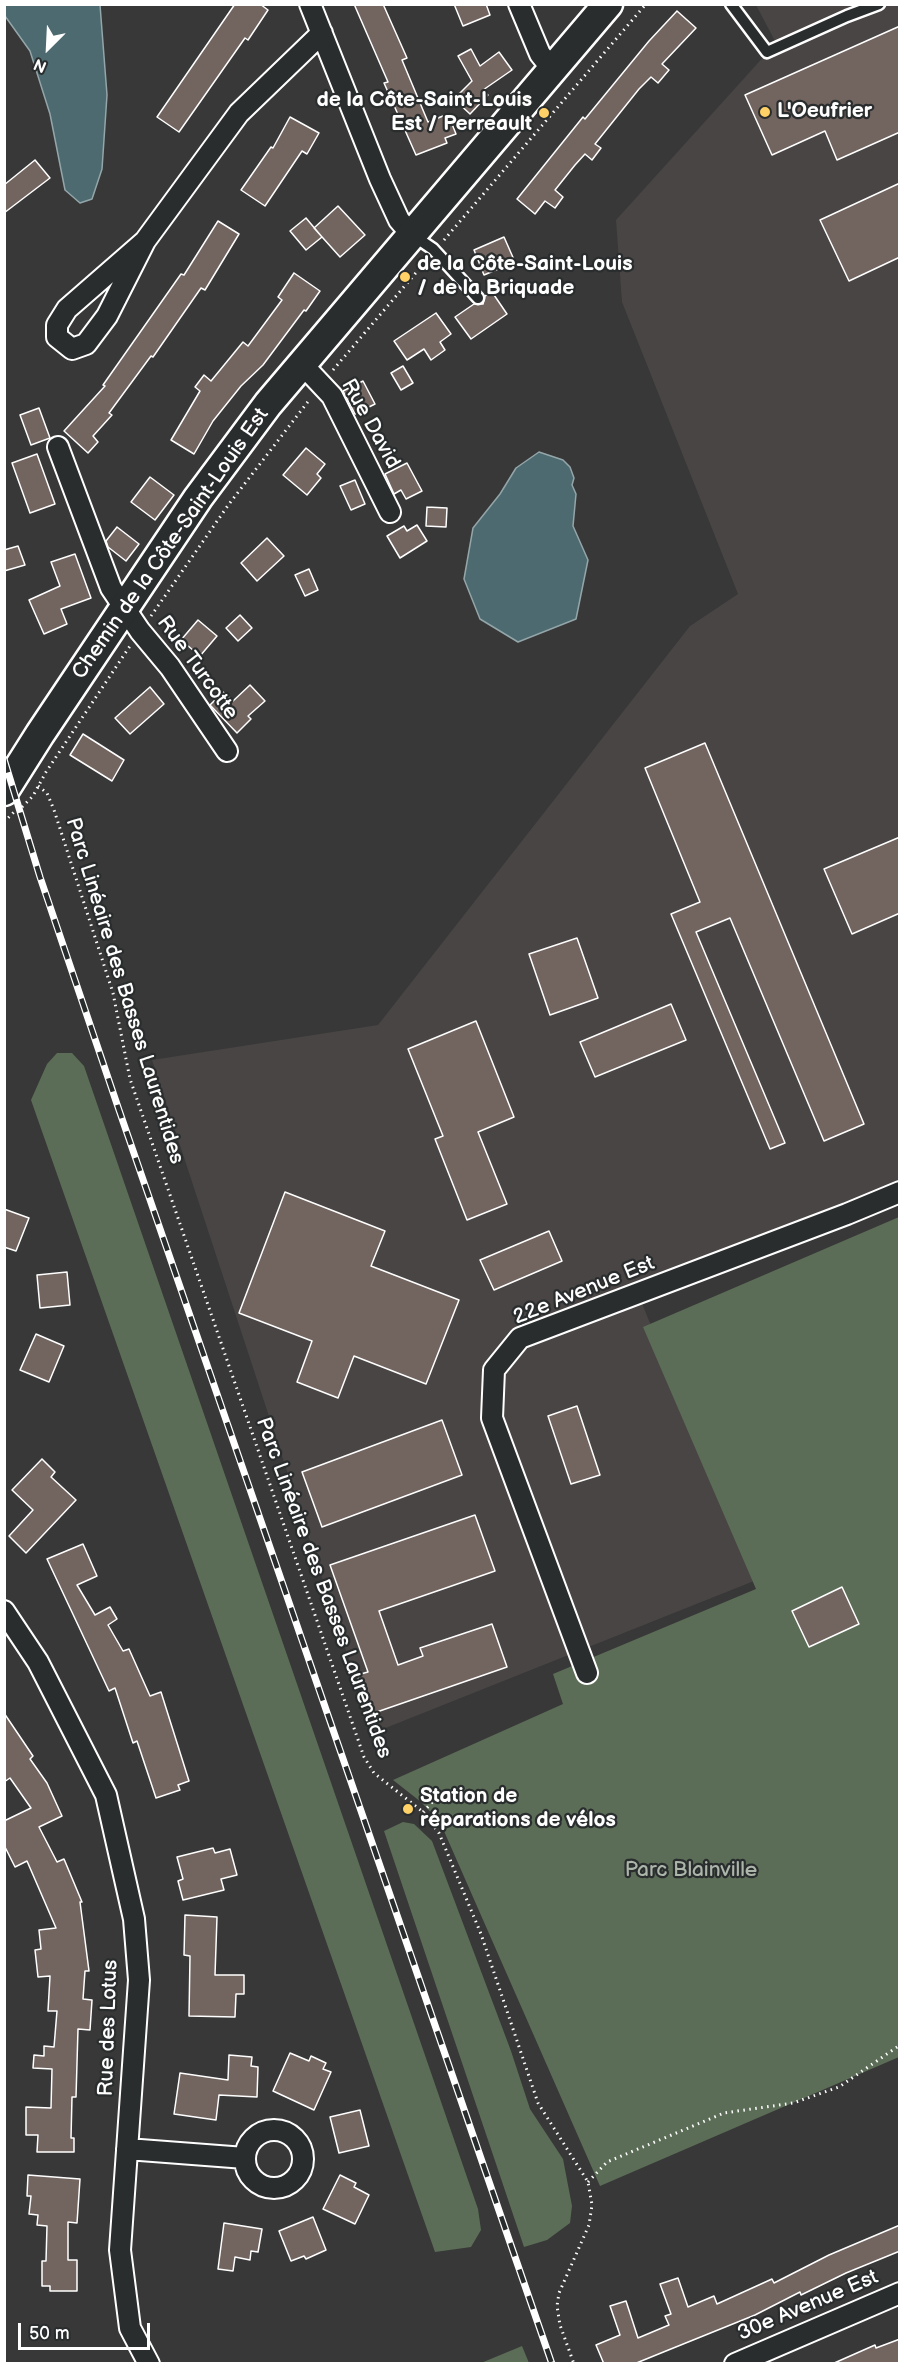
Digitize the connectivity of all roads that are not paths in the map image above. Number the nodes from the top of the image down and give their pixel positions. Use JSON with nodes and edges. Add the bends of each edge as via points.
{"nodes":[{"id":1,"x":310,"y":4,"type":"edge"},
{"id":2,"x":519,"y":4,"type":"edge"},
{"id":3,"x":608,"y":4,"type":"edge"},
{"id":4,"x":731,"y":4,"type":"edge"},
{"id":5,"x":879,"y":4,"type":"edge"},
{"id":6,"x":322,"y":33,"type":"junction"},
{"id":7,"x":552,"y":69,"type":"junction"},
{"id":8,"x":411,"y":234,"type":"junction"},
{"id":9,"x":145,"y":241,"type":"junction"},
{"id":10,"x":478,"y":298,"type":"dead end"},
{"id":11,"x":301,"y":363,"type":"junction"},
{"id":12,"x":58,"y":447,"type":"dead end"},
{"id":13,"x":390,"y":512,"type":"dead end"},
{"id":14,"x":135,"y":617,"type":"junction"},
{"id":15,"x":227,"y":751,"type":"dead end"},
{"id":16,"x":4,"y":791,"type":"edge"},
{"id":17,"x":900,"y":1192,"type":"edge"},
{"id":18,"x":4,"y":1611,"type":"edge"},
{"id":19,"x":587,"y":1673,"type":"dead end"},
{"id":20,"x":127,"y":2149,"type":"junction"},
{"id":21,"x":245,"y":2158,"type":"dead end"},
{"id":22,"x":900,"y":2293,"type":"edge"},
{"id":23,"x":761,"y":2359,"type":"edge"},
{"id":24,"x":148,"y":2364,"type":"edge"},
{"id":25,"x":735,"y":2364,"type":"edge"}],
"edges":[{"from":1,"to":6,"type":"street"},
{"from":2,"to":7,"type":"street","via":[[540,54]]},
{"from":3,"to":7,"type":"street","name":"Chemin de la Côte-Saint-Louis Est"},
{"from":4,"to":5,"type":"lane","via":[[767,52]]},
{"from":6,"to":8,"type":"street","via":[[384,188],[399,220]]},
{"from":6,"to":9,"type":"street","via":[[239,114]]},
{"from":7,"to":8,"type":"street","name":"Chemin de la Côte-Saint-Louis Est"},
{"from":8,"to":10,"type":"lane","via":[[433,249]]},
{"from":8,"to":11,"type":"street","name":"Chemin de la Côte-Saint-Louis Est"},
{"from":9,"to":9,"type":"street","via":[[67,309],[57,325],[57,337],[72,349],[86,344],[107,316]]},
{"from":11,"to":13,"type":"street","name":"Rue David","via":[[332,396]]},
{"from":11,"to":14,"type":"street","name":"Chemin de la Côte-Saint-Louis Est","via":[[198,498]]},
{"from":12,"to":14,"type":"street","name":"Rue Turcotte","via":[[111,588]]},
{"from":14,"to":15,"type":"street","name":"Rue Turcotte"},
{"from":14,"to":16,"type":"street","name":"Chemin de la Côte-Saint-Louis Est","via":[[40,734]]},
{"from":17,"to":19,"type":"street","name":"22e Avenue Est","via":[[520,1338],[494,1370],[492,1418]]},
{"from":18,"to":20,"type":"street","name":"Rue des Lotus","via":[[38,1662],[106,1795],[134,1919],[139,1980]]},
{"from":20,"to":21,"type":"street"},
{"from":20,"to":24,"type":"street","name":"Rue des Lotus","via":[[120,2250],[130,2328]]},
{"from":22,"to":23,"type":"street","name":"30e Avenue Est"},
{"from":23,"to":25,"type":"street","name":"30e Avenue Est"}]}
